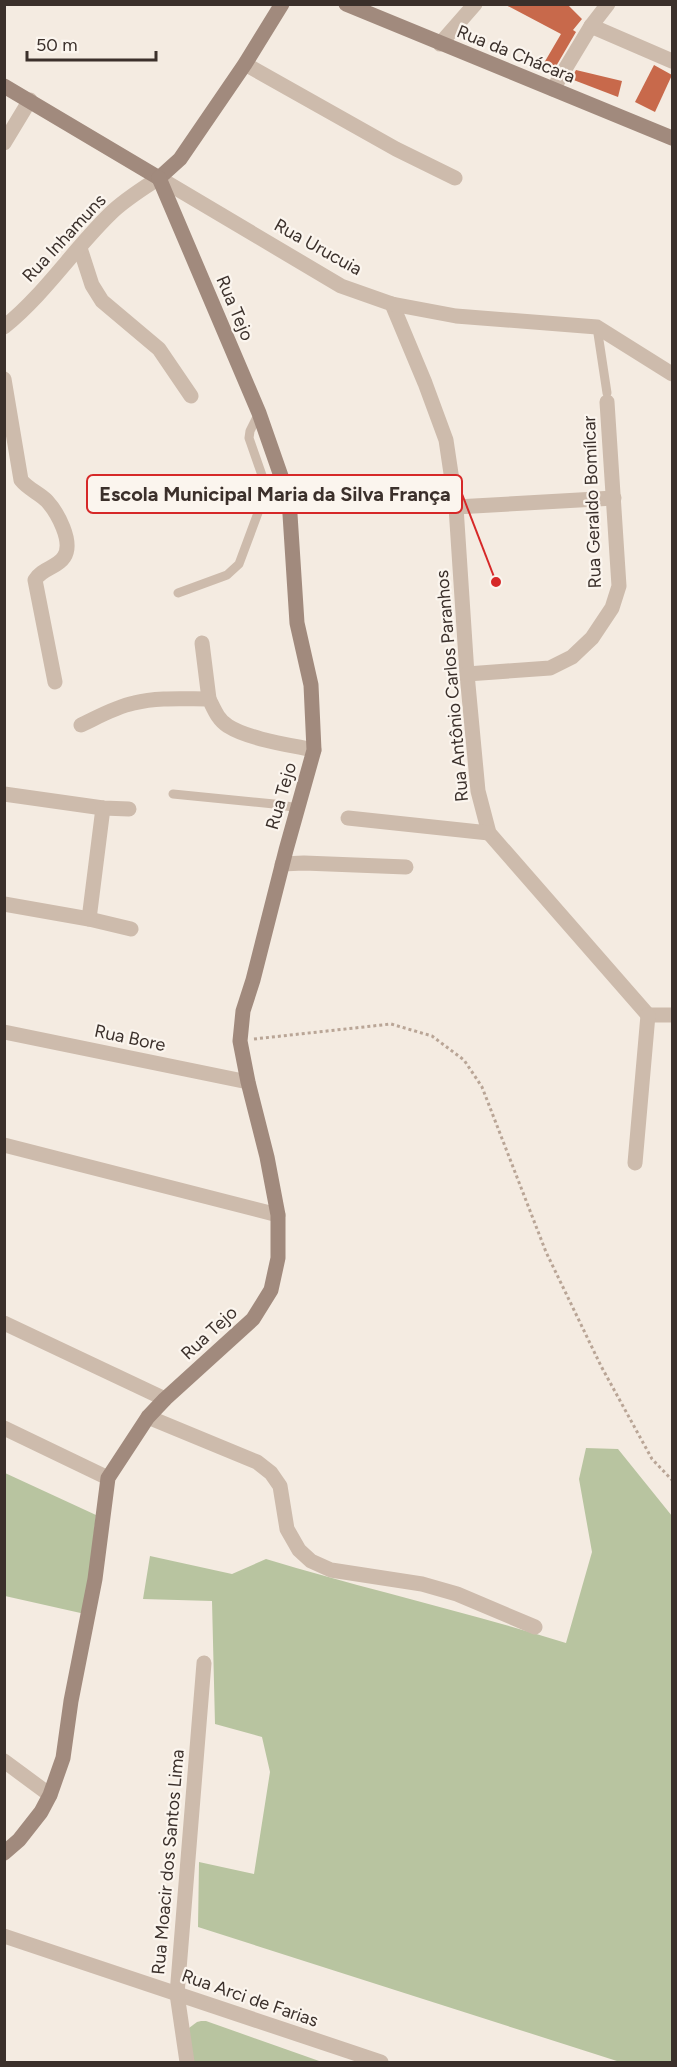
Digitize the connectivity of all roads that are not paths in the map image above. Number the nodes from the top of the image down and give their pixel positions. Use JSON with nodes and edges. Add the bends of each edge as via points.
{"nodes":[{"id":1,"x":282,"y":4,"type":"edge"},
{"id":2,"x":346,"y":4,"type":"edge"},
{"id":3,"x":475,"y":4,"type":"edge"},
{"id":4,"x":608,"y":4,"type":"edge"},
{"id":5,"x":591,"y":26,"type":"junction"},
{"id":6,"x":440,"y":44,"type":"junction"},
{"id":7,"x":672,"y":61,"type":"edge"},
{"id":8,"x":245,"y":64,"type":"junction"},
{"id":9,"x":4,"y":86,"type":"edge"},
{"id":10,"x":553,"y":89,"type":"junction"},
{"id":11,"x":30,"y":100,"type":"junction"},
{"id":12,"x":672,"y":138,"type":"edge"},
{"id":13,"x":4,"y":143,"type":"edge"},
{"id":14,"x":159,"y":178,"type":"junction"},
{"id":15,"x":455,"y":178,"type":"dead end"},
{"id":16,"x":80,"y":248,"type":"junction"},
{"id":17,"x":392,"y":304,"type":"junction"},
{"id":18,"x":4,"y":327,"type":"edge"},
{"id":19,"x":597,"y":327,"type":"junction"},
{"id":20,"x":672,"y":374,"type":"edge"},
{"id":21,"x":4,"y":379,"type":"edge"},
{"id":22,"x":191,"y":396,"type":"dead end"},
{"id":23,"x":607,"y":397,"type":"joint"},
{"id":24,"x":259,"y":413,"type":"junction"},
{"id":25,"x":614,"y":498,"type":"junction"},
{"id":26,"x":456,"y":507,"type":"junction"},
{"id":27,"x":178,"y":593,"type":"dead end"},
{"id":28,"x":202,"y":643,"type":"dead end"},
{"id":29,"x":467,"y":674,"type":"junction"},
{"id":30,"x":55,"y":682,"type":"dead end"},
{"id":31,"x":209,"y":699,"type":"junction"},
{"id":32,"x":81,"y":725,"type":"dead end"},
{"id":33,"x":314,"y":750,"type":"junction"},
{"id":34,"x":4,"y":794,"type":"edge"},
{"id":35,"x":173,"y":795,"type":"dead end"},
{"id":36,"x":104,"y":808,"type":"junction"},
{"id":37,"x":298,"y":808,"type":"junction"},
{"id":38,"x":129,"y":809,"type":"dead end"},
{"id":39,"x":348,"y":818,"type":"dead end"},
{"id":40,"x":489,"y":833,"type":"junction"},
{"id":41,"x":282,"y":864,"type":"junction"},
{"id":42,"x":406,"y":867,"type":"dead end"},
{"id":43,"x":4,"y":904,"type":"edge"},
{"id":44,"x":89,"y":919,"type":"junction"},
{"id":45,"x":131,"y":929,"type":"dead end"},
{"id":46,"x":648,"y":1015,"type":"junction"},
{"id":47,"x":672,"y":1015,"type":"edge"},
{"id":48,"x":4,"y":1032,"type":"edge"},
{"id":49,"x":248,"y":1082,"type":"junction"},
{"id":50,"x":4,"y":1145,"type":"edge"},
{"id":51,"x":635,"y":1163,"type":"dead end"},
{"id":52,"x":278,"y":1215,"type":"junction"},
{"id":53,"x":4,"y":1323,"type":"edge"},
{"id":54,"x":165,"y":1399,"type":"junction"},
{"id":55,"x":148,"y":1417,"type":"junction"},
{"id":56,"x":4,"y":1428,"type":"edge"},
{"id":57,"x":108,"y":1478,"type":"junction"},
{"id":58,"x":535,"y":1627,"type":"dead end"},
{"id":59,"x":204,"y":1663,"type":"dead end"},
{"id":60,"x":4,"y":1761,"type":"edge"},
{"id":61,"x":50,"y":1795,"type":"junction"},
{"id":62,"x":4,"y":1853,"type":"edge"},
{"id":63,"x":4,"y":1936,"type":"edge"},
{"id":64,"x":177,"y":1994,"type":"junction"},
{"id":65,"x":345,"y":2056,"type":"edge"},
{"id":66,"x":188,"y":2062,"type":"edge"},
{"id":67,"x":381,"y":2062,"type":"edge"}],
"edges":[{"from":1,"to":8,"type":"street","name":"Rua Inhamuns"},
{"from":2,"to":6,"type":"street","name":"Rua da Chácara"},
{"from":3,"to":6,"type":"street"},
{"from":4,"to":5,"type":"street"},
{"from":5,"to":7,"type":"street"},
{"from":5,"to":10,"type":"street"},
{"from":6,"to":10,"type":"street","name":"Rua da Chácara"},
{"from":8,"to":14,"type":"street","name":"Rua Inhamuns","via":[[180,159]]},
{"from":8,"to":15,"type":"street"},
{"from":9,"to":11,"type":"street","name":"Rua Urucuia"},
{"from":10,"to":12,"type":"street","name":"Rua da Chácara"},
{"from":11,"to":13,"type":"street"},
{"from":11,"to":14,"type":"street","name":"Rua Urucuia"},
{"from":14,"to":16,"type":"street","name":"Rua Inhamuns","via":[[110,214]]},
{"from":14,"to":17,"type":"street","name":"Rua Urucuia","via":[[341,286]]},
{"from":14,"to":24,"type":"street","name":"Rua Tejo"},
{"from":16,"to":18,"type":"street","name":"Rua Inhamuns","via":[[24,311]]},
{"from":16,"to":22,"type":"street","via":[[102,301],[159,349]]},
{"from":17,"to":19,"type":"street","name":"Rua Urucuia","via":[[456,316]]},
{"from":17,"to":26,"type":"street","name":"Rua Antônio Carlos Paranhos","via":[[446,440]]},
{"from":19,"to":20,"type":"street","name":"Rua Urucuia"},
{"from":19,"to":23,"type":"lane"},
{"from":21,"to":30,"type":"street","via":[[21,480],[46,500],[65,531],[64,558],[40,573],[35,584]]},
{"from":23,"to":25,"type":"street","name":"Rua Geraldo Bomílcar"},
{"from":24,"to":27,"type":"lane","via":[[249,438],[265,494],[239,564],[227,575]]},
{"from":24,"to":33,"type":"street","name":"Rua Tejo","via":[[289,498],[297,623],[311,685]]},
{"from":25,"to":26,"type":"street"},
{"from":25,"to":29,"type":"street","name":"Rua Geraldo Bomílcar","via":[[619,586],[612,608],[592,638],[572,657],[550,668]]},
{"from":26,"to":29,"type":"street","name":"Rua Antônio Carlos Paranhos"},
{"from":28,"to":31,"type":"street"},
{"from":29,"to":40,"type":"street","name":"Rua Antônio Carlos Paranhos","via":[[478,791]]},
{"from":31,"to":32,"type":"street","via":[[132,703]]},
{"from":31,"to":33,"type":"street","via":[[228,726]]},
{"from":33,"to":37,"type":"street","name":"Rua Tejo"},
{"from":34,"to":36,"type":"street"},
{"from":35,"to":37,"type":"lane"},
{"from":36,"to":38,"type":"street"},
{"from":36,"to":44,"type":"street"},
{"from":37,"to":41,"type":"street","name":"Rua Tejo"},
{"from":39,"to":40,"type":"street"},
{"from":40,"to":46,"type":"street","name":"Rua Antônio Carlos Paranhos"},
{"from":41,"to":42,"type":"street"},
{"from":41,"to":49,"type":"street","name":"Rua Tejo","via":[[243,1011],[240,1041]]},
{"from":43,"to":44,"type":"street"},
{"from":44,"to":45,"type":"street"},
{"from":46,"to":47,"type":"street"},
{"from":46,"to":51,"type":"street"},
{"from":48,"to":49,"type":"street","name":"Rua Bore"},
{"from":49,"to":52,"type":"street","name":"Rua Tejo"},
{"from":50,"to":52,"type":"street"},
{"from":52,"to":54,"type":"street","name":"Rua Tejo","via":[[278,1258],[271,1290],[253,1319]]},
{"from":53,"to":54,"type":"street"},
{"from":54,"to":55,"type":"street","name":"Rua Tejo"},
{"from":55,"to":57,"type":"street","name":"Rua Tejo"},
{"from":55,"to":58,"type":"street","via":[[257,1462],[272,1473],[280,1486],[287,1529],[311,1561],[331,1570],[423,1584],[457,1594]]},
{"from":56,"to":57,"type":"street"},
{"from":57,"to":61,"type":"street","name":"Rua Tejo","via":[[95,1579],[63,1758]]},
{"from":59,"to":64,"type":"street","name":"Rua Moacir dos Santos Lima"},
{"from":60,"to":61,"type":"street"},
{"from":61,"to":62,"type":"street","name":"Rua Tejo","via":[[19,1840]]},
{"from":63,"to":64,"type":"street","name":"Rua Arci de Farias"},
{"from":64,"to":65,"type":"street","name":"Rua Arci de Farias"},
{"from":64,"to":66,"type":"street","name":"Rua Moacir dos Santos Lima"},
{"from":65,"to":67,"type":"street","name":"Rua Arci de Farias"}]}
